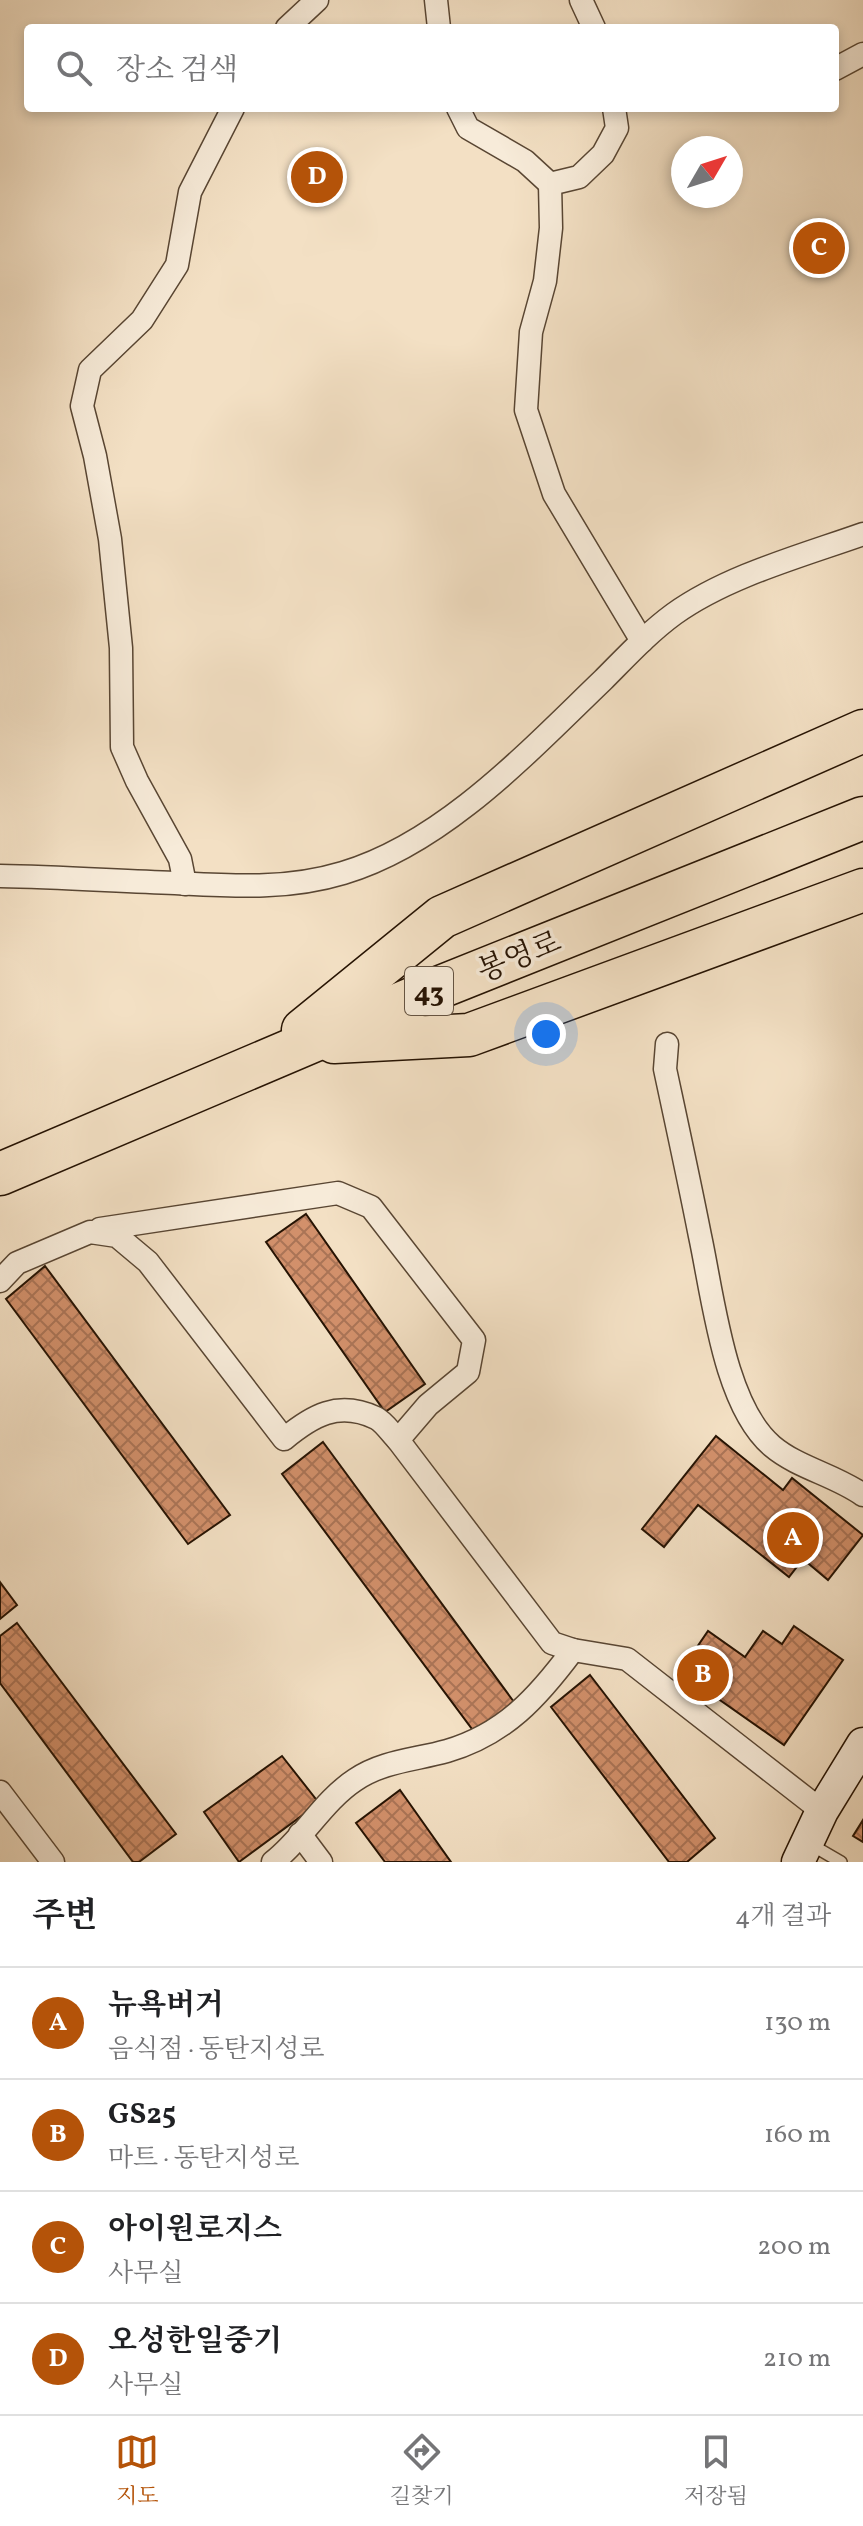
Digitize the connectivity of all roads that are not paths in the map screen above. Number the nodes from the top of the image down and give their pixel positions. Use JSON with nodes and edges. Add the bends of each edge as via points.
{"nodes":[{"id":1,"x":317,"y":0,"type":"edge"},
{"id":2,"x":436,"y":0,"type":"edge"},
{"id":3,"x":581,"y":0,"type":"edge"},
{"id":4,"x":291,"y":24,"type":"edge"},
{"id":5,"x":439,"y":24,"type":"edge"},
{"id":6,"x":592,"y":24,"type":"edge"},
{"id":7,"x":863,"y":54,"type":"edge"},
{"id":8,"x":839,"y":67,"type":"edge"},
{"id":9,"x":231,"y":112,"type":"edge"},
{"id":10,"x":460,"y":112,"type":"edge"},
{"id":11,"x":615,"y":112,"type":"edge"},
{"id":12,"x":550,"y":184,"type":"junction"},
{"id":13,"x":863,"y":534,"type":"edge"},
{"id":14,"x":642,"y":641,"type":"junction"},
{"id":15,"x":863,"y":731,"type":"edge"},
{"id":16,"x":863,"y":818,"type":"edge"},
{"id":17,"x":0,"y":876,"type":"edge"},
{"id":18,"x":185,"y":884,"type":"junction"},
{"id":19,"x":863,"y":890,"type":"edge"},
{"id":20,"x":306,"y":1044,"type":"junction"},
{"id":21,"x":667,"y":1044,"type":"dead end"},
{"id":22,"x":264,"y":1062,"type":"junction"},
{"id":23,"x":0,"y":1174,"type":"edge"},
{"id":24,"x":90,"y":1232,"type":"junction"},
{"id":25,"x":0,"y":1281,"type":"edge"},
{"id":26,"x":398,"y":1440,"type":"junction"},
{"id":27,"x":863,"y":1495,"type":"edge"},
{"id":28,"x":573,"y":1650,"type":"junction"},
{"id":29,"x":863,"y":1744,"type":"edge"},
{"id":30,"x":0,"y":1792,"type":"edge"},
{"id":31,"x":822,"y":1811,"type":"junction"},
{"id":32,"x":300,"y":1834,"type":"junction"},
{"id":33,"x":802,"y":1852,"type":"edge"},
{"id":34,"x":53,"y":1862,"type":"edge"},
{"id":35,"x":273,"y":1862,"type":"edge"},
{"id":36,"x":321,"y":1862,"type":"edge"},
{"id":37,"x":841,"y":1862,"type":"edge"}],
"edges":[{"from":1,"to":4,"type":"street"},
{"from":2,"to":5,"type":"street"},
{"from":3,"to":6,"type":"street"},
{"from":7,"to":8,"type":"street"},
{"from":9,"to":18,"type":"street","via":[[190,192],[177,265],[142,320],[90,370],[82,406],[110,539],[121,648],[122,747],[180,859]]},
{"from":10,"to":12,"type":"street","via":[[468,128],[525,161]]},
{"from":11,"to":12,"type":"street","via":[[617,128],[603,154],[579,177]]},
{"from":12,"to":14,"type":"street","via":[[551,228],[545,281],[531,332],[526,410],[554,494]]},
{"from":13,"to":14,"type":"street","via":[[721,586]]},
{"from":14,"to":18,"type":"street","via":[[444,824],[392,852],[344,873],[283,886]]},
{"from":15,"to":22,"type":"highway","via":[[442,917]]},
{"from":16,"to":20,"type":"highway","name":"봉영로","number":"43"},
{"from":17,"to":18,"type":"street"},
{"from":19,"to":20,"type":"highway","via":[[469,1035]]},
{"from":20,"to":22,"type":"highway","name":"봉영로","number":"43"},
{"from":21,"to":27,"type":"street","via":[[665,1069],[727,1367],[747,1414],[771,1445]]},
{"from":22,"to":23,"type":"highway","name":"봉영로","number":"43"},
{"from":24,"to":25,"type":"street","via":[[17,1263]]},
{"from":24,"to":26,"type":"street","via":[[117,1236],[148,1262],[284,1439],[311,1417],[345,1409],[378,1418]]},
{"from":24,"to":26,"type":"street","via":[[338,1193],[371,1207],[474,1340],[468,1372],[428,1405]]},
{"from":26,"to":28,"type":"street","via":[[552,1643]]},
{"from":28,"to":31,"type":"street","via":[[627,1659]]},
{"from":28,"to":32,"type":"street","via":[[532,1702],[511,1719],[479,1740],[374,1769],[352,1782]]},
{"from":29,"to":31,"type":"main road"},
{"from":30,"to":34,"type":"street"},
{"from":31,"to":33,"type":"main road"},
{"from":32,"to":35,"type":"street"},
{"from":32,"to":36,"type":"street"},
{"from":33,"to":37,"type":"lane"}]}
